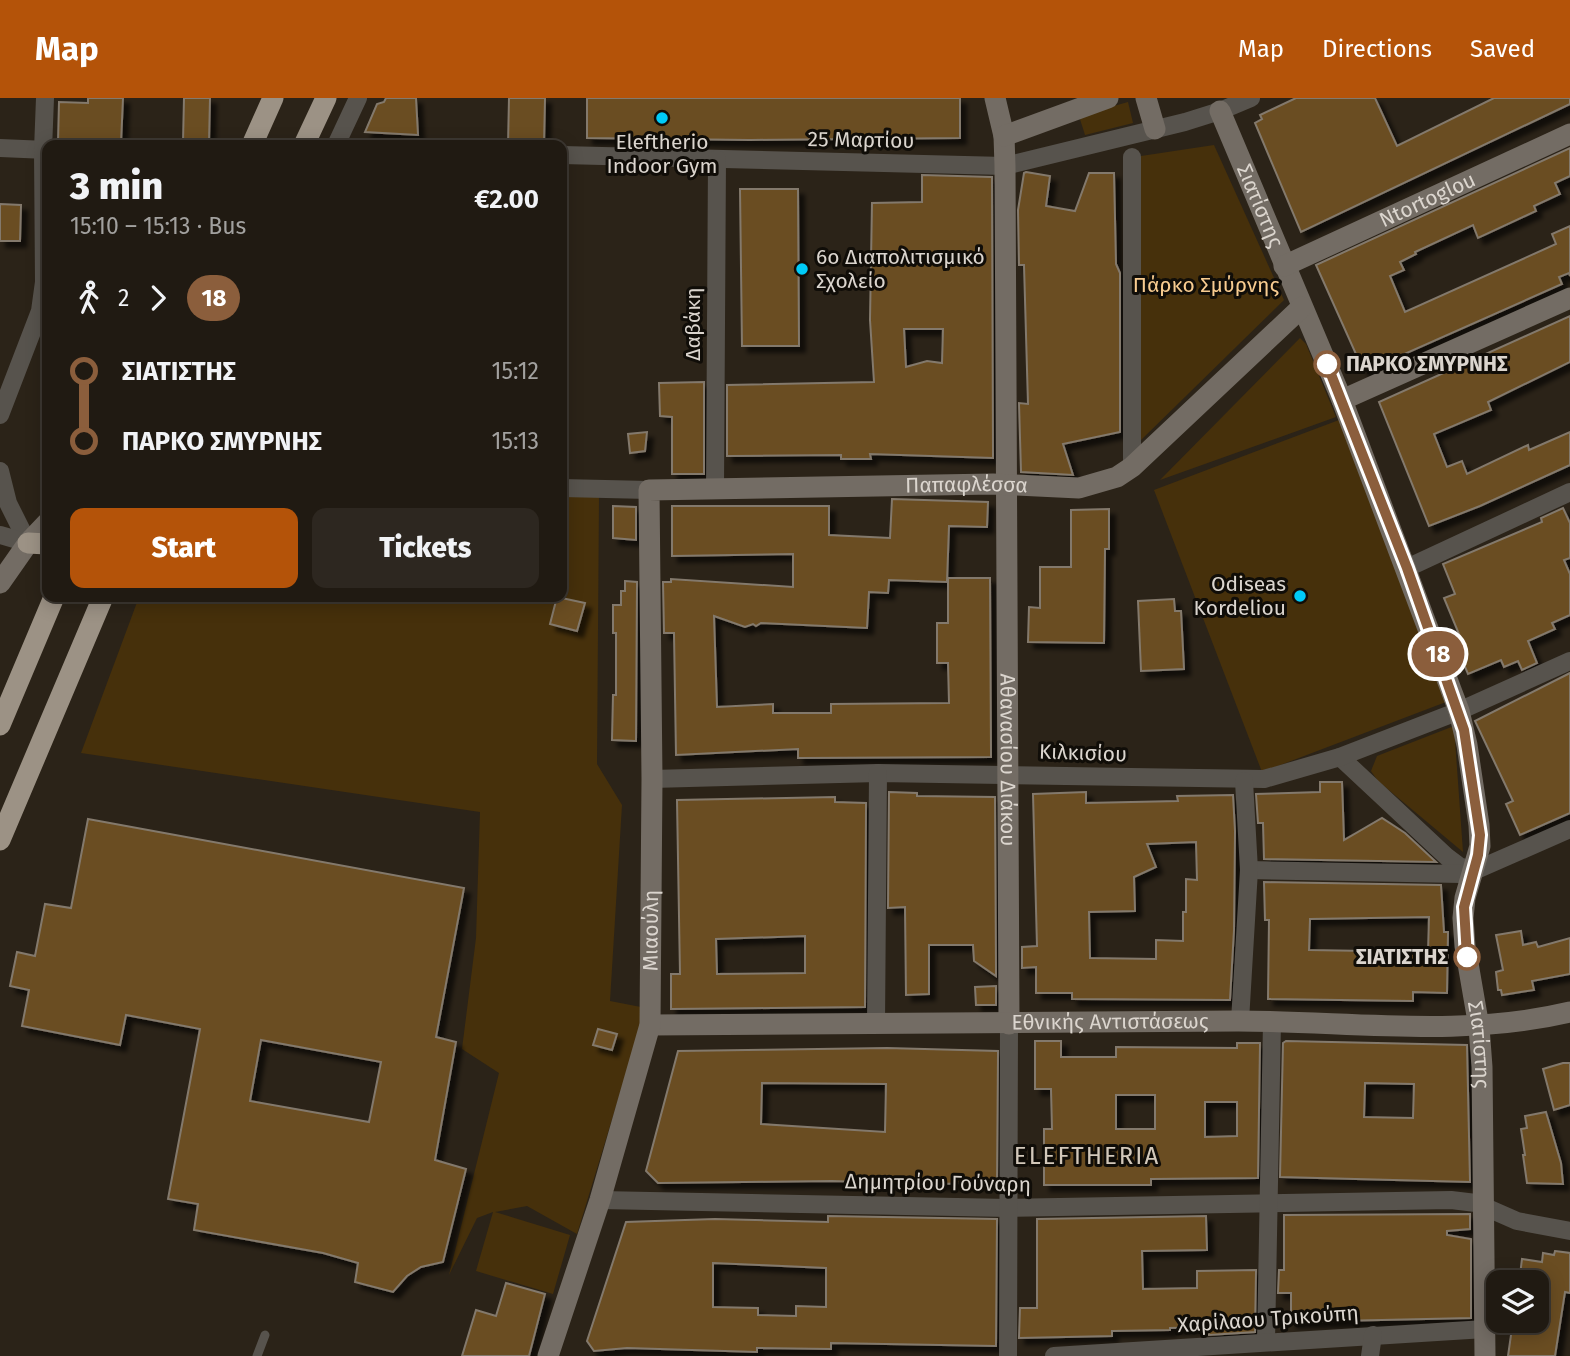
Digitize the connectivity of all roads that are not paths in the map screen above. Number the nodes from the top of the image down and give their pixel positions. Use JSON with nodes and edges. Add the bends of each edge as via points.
{"nodes":[{"id":1,"x":45,"y":98,"type":"edge"},
{"id":2,"x":273,"y":98,"type":"edge"},
{"id":3,"x":326,"y":98,"type":"edge"},
{"id":4,"x":358,"y":98,"type":"edge"},
{"id":5,"x":995,"y":98,"type":"edge"},
{"id":6,"x":1108,"y":98,"type":"edge"},
{"id":7,"x":1146,"y":98,"type":"edge"},
{"id":8,"x":1251,"y":98,"type":"edge"},
{"id":9,"x":1220,"y":111,"type":"junction"},
{"id":10,"x":1155,"y":129,"type":"junction"},
{"id":11,"x":1570,"y":134,"type":"edge"},
{"id":12,"x":1004,"y":136,"type":"junction"},
{"id":13,"x":45,"y":140,"type":"edge"},
{"id":14,"x":254,"y":140,"type":"edge"},
{"id":15,"x":306,"y":140,"type":"edge"},
{"id":16,"x":339,"y":140,"type":"edge"},
{"id":17,"x":0,"y":148,"type":"edge"},
{"id":18,"x":42,"y":150,"type":"edge"},
{"id":19,"x":567,"y":155,"type":"edge"},
{"id":20,"x":1132,"y":156,"type":"dead end"},
{"id":21,"x":717,"y":159,"type":"junction"},
{"id":22,"x":1005,"y":166,"type":"junction"},
{"id":23,"x":1284,"y":266,"type":"junction"},
{"id":24,"x":42,"y":296,"type":"edge"},
{"id":25,"x":1570,"y":298,"type":"edge"},
{"id":26,"x":1301,"y":307,"type":"junction"},
{"id":27,"x":1342,"y":400,"type":"junction"},
{"id":28,"x":0,"y":415,"type":"edge"},
{"id":29,"x":1132,"y":467,"type":"junction"},
{"id":30,"x":0,"y":471,"type":"edge"},
{"id":31,"x":1007,"y":484,"type":"junction"},
{"id":32,"x":567,"y":488,"type":"edge"},
{"id":33,"x":715,"y":489,"type":"junction"},
{"id":34,"x":649,"y":490,"type":"junction"},
{"id":35,"x":1570,"y":492,"type":"edge"},
{"id":36,"x":0,"y":535,"type":"edge"},
{"id":37,"x":37,"y":544,"type":"edge"},
{"id":38,"x":1407,"y":568,"type":"junction"},
{"id":39,"x":0,"y":583,"type":"edge"},
{"id":40,"x":52,"y":602,"type":"edge"},
{"id":41,"x":101,"y":602,"type":"edge"},
{"id":42,"x":1570,"y":660,"type":"edge"},
{"id":43,"x":1459,"y":711,"type":"junction"},
{"id":44,"x":0,"y":724,"type":"edge"},
{"id":45,"x":1340,"y":757,"type":"junction"},
{"id":46,"x":878,"y":773,"type":"junction"},
{"id":47,"x":1008,"y":774,"type":"junction"},
{"id":48,"x":652,"y":779,"type":"junction"},
{"id":49,"x":1244,"y":781,"type":"junction"},
{"id":50,"x":1570,"y":829,"type":"edge"},
{"id":51,"x":0,"y":840,"type":"edge"},
{"id":52,"x":1249,"y":870,"type":"junction"},
{"id":53,"x":1474,"y":871,"type":"junction"},
{"id":54,"x":1570,"y":1012,"type":"edge"},
{"id":55,"x":1240,"y":1021,"type":"junction"},
{"id":56,"x":1272,"y":1022,"type":"junction"},
{"id":57,"x":876,"y":1024,"type":"junction"},
{"id":58,"x":1009,"y":1024,"type":"junction"},
{"id":59,"x":650,"y":1026,"type":"junction"},
{"id":60,"x":1479,"y":1027,"type":"junction"},
{"id":61,"x":600,"y":1200,"type":"junction"},
{"id":62,"x":1269,"y":1202,"type":"junction"},
{"id":63,"x":1484,"y":1206,"type":"junction"},
{"id":64,"x":1009,"y":1208,"type":"junction"},
{"id":65,"x":1570,"y":1231,"type":"edge"},
{"id":66,"x":1485,"y":1329,"type":"junction"},
{"id":67,"x":265,"y":1335,"type":"dead end"},
{"id":68,"x":1373,"y":1335,"type":"junction"},
{"id":69,"x":1266,"y":1342,"type":"junction"},
{"id":70,"x":257,"y":1356,"type":"edge"},
{"id":71,"x":548,"y":1356,"type":"edge"},
{"id":72,"x":1008,"y":1356,"type":"edge"},
{"id":73,"x":1054,"y":1356,"type":"edge"},
{"id":74,"x":1370,"y":1356,"type":"edge"},
{"id":75,"x":1485,"y":1356,"type":"edge"}],
"edges":[{"from":1,"to":13,"type":"street"},
{"from":2,"to":14,"type":"highway"},
{"from":3,"to":15,"type":"highway"},
{"from":4,"to":16,"type":"street"},
{"from":5,"to":12,"type":"street","name":"Αθανασίου Διάκου"},
{"from":6,"to":12,"type":"street"},
{"from":7,"to":10,"type":"street"},
{"from":8,"to":9,"type":"street","name":"25 Μαρτίου"},
{"from":9,"to":10,"type":"street","name":"25 Μαρτίου"},
{"from":9,"to":23,"type":"street","name":"Σιατίστης"},
{"from":10,"to":22,"type":"street","name":"25 Μαρτίου"},
{"from":11,"to":23,"type":"street","name":"Ntortoglou"},
{"from":12,"to":22,"type":"street","name":"Αθανασίου Διάκου"},
{"from":17,"to":18,"type":"street"},
{"from":19,"to":21,"type":"street","name":"25 Μαρτίου"},
{"from":20,"to":29,"type":"street"},
{"from":21,"to":22,"type":"street","name":"25 Μαρτίου"},
{"from":21,"to":33,"type":"street","name":"Δαβάκη"},
{"from":22,"to":31,"type":"street","name":"Αθανασίου Διάκου"},
{"from":23,"to":26,"type":"street","name":"Σιατίστης"},
{"from":24,"to":28,"type":"street"},
{"from":25,"to":27,"type":"street"},
{"from":26,"to":27,"type":"street","name":"Σιατίστης"},
{"from":26,"to":29,"type":"street","name":"Παπαφλέσσα"},
{"from":27,"to":38,"type":"street","name":"Σιατίστης"},
{"from":29,"to":31,"type":"street","name":"Παπαφλέσσα","via":[[1117,477],[1079,488]]},
{"from":30,"to":37,"type":"street","via":[[8,503]]},
{"from":31,"to":33,"type":"street","name":"Παπαφλέσσα"},
{"from":31,"to":47,"type":"street","name":"Αθανασίου Διάκου"},
{"from":32,"to":34,"type":"street","name":"Παπαφλέσσα"},
{"from":33,"to":34,"type":"street","name":"Παπαφλέσσα"},
{"from":34,"to":48,"type":"street","name":"Μιαούλη"},
{"from":35,"to":38,"type":"street"},
{"from":36,"to":37,"type":"street"},
{"from":37,"to":39,"type":"street"},
{"from":38,"to":43,"type":"street","name":"Σιατίστης"},
{"from":40,"to":44,"type":"highway"},
{"from":41,"to":51,"type":"highway"},
{"from":42,"to":43,"type":"street","name":"Κιλκισίου"},
{"from":43,"to":45,"type":"street","name":"Κιλκισίου"},
{"from":43,"to":53,"type":"street","name":"Σιατίστης","via":[[1479,825]]},
{"from":45,"to":49,"type":"street","name":"Κιλκισίου","via":[[1279,777]]},
{"from":45,"to":53,"type":"street","via":[[1447,857]]},
{"from":46,"to":47,"type":"street","name":"Κιλκισίου"},
{"from":46,"to":48,"type":"street","name":"Κιλκισίου"},
{"from":46,"to":57,"type":"street"},
{"from":47,"to":49,"type":"street","name":"Κιλκισίου"},
{"from":47,"to":58,"type":"street","name":"Αθανασίου Διάκου"},
{"from":48,"to":59,"type":"street","name":"Μιαούλη"},
{"from":49,"to":52,"type":"street"},
{"from":50,"to":53,"type":"street"},
{"from":52,"to":53,"type":"street"},
{"from":52,"to":55,"type":"street"},
{"from":53,"to":60,"type":"street","name":"Σιατίστης","via":[[1465,898],[1463,928]]},
{"from":54,"to":60,"type":"street","name":"Εθνικής Αντιστάσεως"},
{"from":55,"to":56,"type":"street","name":"Εθνικής Αντιστάσεως"},
{"from":55,"to":58,"type":"street","name":"Εθνικής Αντιστάσεως"},
{"from":56,"to":60,"type":"street","name":"Εθνικής Αντιστάσεως"},
{"from":56,"to":62,"type":"street"},
{"from":57,"to":58,"type":"street","name":"Εθνικής Αντιστάσεως"},
{"from":57,"to":59,"type":"street","name":"Εθνικής Αντιστάσεως"},
{"from":58,"to":64,"type":"street","name":"Αθανασίου Διάκου"},
{"from":59,"to":61,"type":"street","name":"Μιαούλη"},
{"from":60,"to":63,"type":"street","name":"Σιατίστης"},
{"from":61,"to":64,"type":"street","name":"Δημητρίου Γούναρη"},
{"from":61,"to":71,"type":"street","name":"Μιαούλη"},
{"from":62,"to":63,"type":"street","name":"Δημητρίου Γούναρη","via":[[1451,1200]]},
{"from":62,"to":64,"type":"street","name":"Δημητρίου Γούναρη"},
{"from":62,"to":69,"type":"street"},
{"from":63,"to":65,"type":"street","name":"Δημητρίου Γούναρη","via":[[1517,1221]]},
{"from":63,"to":66,"type":"street","name":"Σιατίστης"},
{"from":64,"to":72,"type":"street","name":"Αθανασίου Διάκου"},
{"from":66,"to":68,"type":"street","name":"Χαρίλαου Τρικούπη"},
{"from":66,"to":75,"type":"street","name":"Σιατίστης"},
{"from":67,"to":70,"type":"lane"},
{"from":68,"to":69,"type":"street","name":"Χαρίλαου Τρικούπη"},
{"from":68,"to":74,"type":"street"},
{"from":69,"to":73,"type":"street","name":"Χαρίλαου Τρικούπη"}]}
